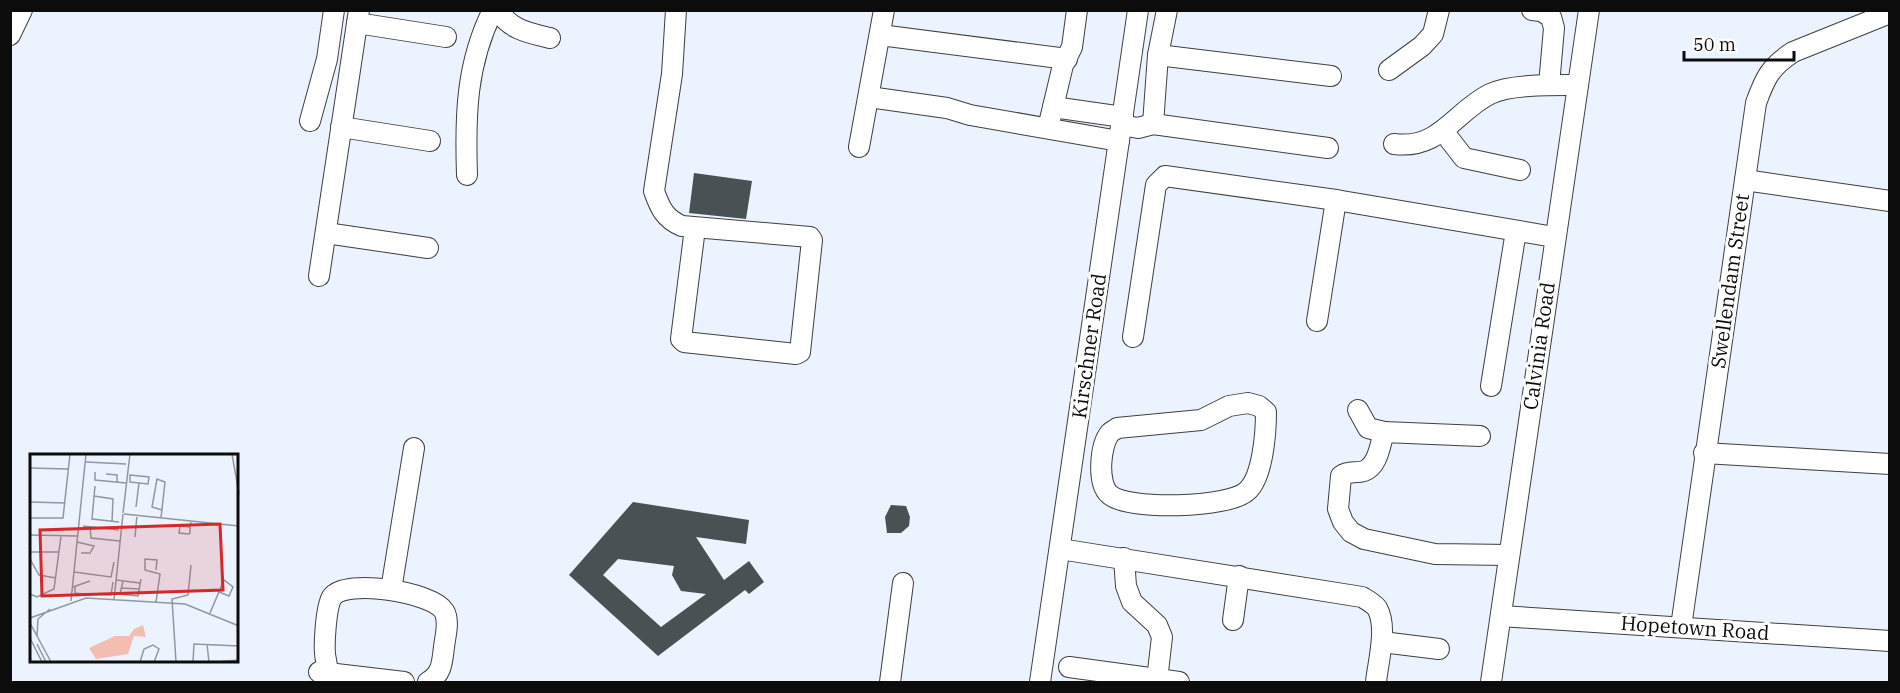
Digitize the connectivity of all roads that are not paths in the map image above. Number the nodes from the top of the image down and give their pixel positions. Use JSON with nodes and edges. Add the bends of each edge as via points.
{"nodes":[{"id":1,"x":22,"y":10,"type":"edge"},
{"id":2,"x":334,"y":10,"type":"edge"},
{"id":3,"x":493,"y":10,"type":"edge"},
{"id":4,"x":498,"y":10,"type":"edge"},
{"id":5,"x":676,"y":10,"type":"edge"},
{"id":6,"x":688,"y":10,"type":"edge"},
{"id":7,"x":884,"y":10,"type":"edge"},
{"id":8,"x":1077,"y":10,"type":"edge"},
{"id":9,"x":1138,"y":10,"type":"edge"},
{"id":10,"x":1167,"y":10,"type":"edge"},
{"id":11,"x":1439,"y":10,"type":"edge"},
{"id":12,"x":1532,"y":10,"type":"edge"},
{"id":13,"x":1589,"y":10,"type":"edge"},
{"id":14,"x":1890,"y":13,"type":"edge"},
{"id":15,"x":358,"y":17,"type":"edge"},
{"id":16,"x":10,"y":35,"type":"edge"},
{"id":17,"x":880,"y":35,"type":"junction"},
{"id":18,"x":446,"y":38,"type":"dead end"},
{"id":19,"x":550,"y":38,"type":"dead end"},
{"id":20,"x":1158,"y":55,"type":"junction"},
{"id":21,"x":1066,"y":59,"type":"junction"},
{"id":22,"x":1389,"y":70,"type":"dead end"},
{"id":23,"x":672,"y":75,"type":"junction"},
{"id":24,"x":1331,"y":76,"type":"dead end"},
{"id":25,"x":1549,"y":85,"type":"junction"},
{"id":26,"x":1578,"y":85,"type":"junction"},
{"id":27,"x":869,"y":97,"type":"junction"},
{"id":28,"x":1053,"y":107,"type":"junction"},
{"id":29,"x":310,"y":121,"type":"dead end"},
{"id":30,"x":1153,"y":124,"type":"junction"},
{"id":31,"x":341,"y":127,"type":"junction"},
{"id":32,"x":1048,"y":128,"type":"junction"},
{"id":33,"x":1121,"y":128,"type":"junction"},
{"id":34,"x":1443,"y":130,"type":"junction"},
{"id":35,"x":430,"y":141,"type":"dead end"},
{"id":36,"x":1394,"y":144,"type":"dead end"},
{"id":37,"x":858,"y":147,"type":"dead end"},
{"id":38,"x":1328,"y":148,"type":"dead end"},
{"id":39,"x":1520,"y":170,"type":"dead end"},
{"id":40,"x":466,"y":175,"type":"dead end"},
{"id":41,"x":1745,"y":180,"type":"junction"},
{"id":42,"x":1336,"y":200,"type":"junction"},
{"id":43,"x":1890,"y":201,"type":"edge"},
{"id":44,"x":695,"y":228,"type":"junction"},
{"id":45,"x":1516,"y":231,"type":"junction"},
{"id":46,"x":326,"y":233,"type":"junction"},
{"id":47,"x":1554,"y":237,"type":"junction"},
{"id":48,"x":428,"y":248,"type":"dead end"},
{"id":49,"x":319,"y":276,"type":"dead end"},
{"id":50,"x":1317,"y":321,"type":"dead end"},
{"id":51,"x":1133,"y":337,"type":"dead end"},
{"id":52,"x":1491,"y":386,"type":"dead end"},
{"id":53,"x":1358,"y":410,"type":"dead end"},
{"id":54,"x":1077,"y":428,"type":"junction"},
{"id":55,"x":1384,"y":432,"type":"junction"},
{"id":56,"x":1110,"y":433,"type":"junction"},
{"id":57,"x":1480,"y":436,"type":"dead end"},
{"id":58,"x":414,"y":448,"type":"dead end"},
{"id":59,"x":1704,"y":453,"type":"junction"},
{"id":60,"x":1890,"y":464,"type":"edge"},
{"id":61,"x":1060,"y":549,"type":"junction"},
{"id":62,"x":1509,"y":555,"type":"junction"},
{"id":63,"x":1124,"y":558,"type":"junction"},
{"id":64,"x":1239,"y":576,"type":"junction"},
{"id":65,"x":903,"y":583,"type":"dead end"},
{"id":66,"x":391,"y":590,"type":"junction"},
{"id":67,"x":1501,"y":616,"type":"junction"},
{"id":68,"x":1233,"y":620,"type":"dead end"},
{"id":69,"x":1681,"y":627,"type":"junction"},
{"id":70,"x":1890,"y":641,"type":"edge"},
{"id":71,"x":1382,"y":642,"type":"junction"},
{"id":72,"x":1439,"y":649,"type":"dead end"},
{"id":73,"x":1069,"y":666,"type":"dead end"},
{"id":74,"x":324,"y":674,"type":"edge"},
{"id":75,"x":1158,"y":680,"type":"junction"},
{"id":76,"x":404,"y":682,"type":"edge"},
{"id":77,"x":428,"y":682,"type":"edge"},
{"id":78,"x":890,"y":682,"type":"edge"},
{"id":79,"x":1040,"y":682,"type":"edge"},
{"id":80,"x":1179,"y":682,"type":"edge"},
{"id":81,"x":1376,"y":682,"type":"edge"},
{"id":82,"x":1491,"y":682,"type":"edge"}],
"edges":[{"from":1,"to":16,"type":"street"},
{"from":2,"to":29,"type":"street","via":[[327,58]]},
{"from":3,"to":40,"type":"street","via":[[481,35],[471,77],[465,120]]},
{"from":4,"to":19,"type":"street","via":[[504,21],[522,32]]},
{"from":5,"to":23,"type":"street"},
{"from":6,"to":23,"type":"street","via":[[684,40]]},
{"from":7,"to":17,"type":"street"},
{"from":8,"to":21,"type":"street"},
{"from":9,"to":33,"type":"street","name":"Kirschner Road"},
{"from":10,"to":20,"type":"street"},
{"from":11,"to":22,"type":"street","via":[[1433,34]]},
{"from":12,"to":25,"type":"street","via":[[1551,17],[1554,28]]},
{"from":13,"to":26,"type":"street","name":"Calvinia Road"},
{"from":14,"to":41,"type":"street","name":"Swellendam Street","via":[[1793,52],[1770,70],[1756,103]]},
{"from":15,"to":18,"type":"street"},
{"from":15,"to":31,"type":"street"},
{"from":17,"to":21,"type":"street"},
{"from":17,"to":27,"type":"street"},
{"from":20,"to":24,"type":"street"},
{"from":20,"to":30,"type":"street"},
{"from":21,"to":28,"type":"street"},
{"from":23,"to":44,"type":"street","via":[[654,191],[670,221]]},
{"from":25,"to":26,"type":"street"},
{"from":25,"to":34,"type":"street","via":[[1490,94]]},
{"from":26,"to":47,"type":"street","name":"Calvinia Road"},
{"from":27,"to":32,"type":"street"},
{"from":27,"to":37,"type":"street"},
{"from":28,"to":32,"type":"street"},
{"from":28,"to":33,"type":"street"},
{"from":30,"to":33,"type":"street"},
{"from":30,"to":38,"type":"street"},
{"from":31,"to":35,"type":"street"},
{"from":31,"to":46,"type":"street"},
{"from":32,"to":33,"type":"street"},
{"from":33,"to":54,"type":"street","name":"Kirschner Road"},
{"from":34,"to":36,"type":"street","via":[[1420,144]]},
{"from":34,"to":39,"type":"street","via":[[1464,158]]},
{"from":41,"to":43,"type":"street"},
{"from":41,"to":59,"type":"street","name":"Swellendam Street"},
{"from":42,"to":45,"type":"street"},
{"from":42,"to":50,"type":"street"},
{"from":42,"to":51,"type":"street","via":[[1165,176],[1160,179]]},
{"from":44,"to":44,"type":"street","via":[[681,339],[800,352],[810,237]]},
{"from":45,"to":47,"type":"street"},
{"from":45,"to":52,"type":"street"},
{"from":46,"to":48,"type":"street"},
{"from":46,"to":49,"type":"street"},
{"from":47,"to":62,"type":"street","name":"Calvinia Road"},
{"from":53,"to":55,"type":"street","via":[[1368,428]]},
{"from":54,"to":56,"type":"street"},
{"from":54,"to":61,"type":"street","name":"Kirschner Road"},
{"from":55,"to":57,"type":"street"},
{"from":55,"to":62,"type":"street","via":[[1373,464],[1364,471],[1341,476],[1338,509],[1351,532],[1364,539],[1435,554]]},
{"from":56,"to":56,"type":"street","via":[[1117,428],[1201,420],[1229,406],[1248,402],[1266,412],[1263,451],[1254,483],[1246,493],[1229,501],[1204,505],[1151,504],[1119,500],[1108,494],[1101,470],[1103,447]]},
{"from":58,"to":66,"type":"street"},
{"from":59,"to":60,"type":"street"},
{"from":59,"to":69,"type":"street","name":"Swellendam Street"},
{"from":61,"to":63,"type":"street"},
{"from":61,"to":79,"type":"street","name":"Kirschner Road"},
{"from":62,"to":67,"type":"street","name":"Calvinia Road"},
{"from":63,"to":64,"type":"street"},
{"from":63,"to":75,"type":"street","via":[[1126,586],[1132,602],[1157,625],[1162,636]]},
{"from":64,"to":68,"type":"street"},
{"from":64,"to":71,"type":"street","via":[[1362,597],[1378,610]]},
{"from":65,"to":78,"type":"street"},
{"from":66,"to":74,"type":"street","via":[[349,589],[333,595],[328,609]]},
{"from":66,"to":77,"type":"street","via":[[423,597],[444,611],[441,670]]},
{"from":67,"to":69,"type":"street","name":"Hopetown Road"},
{"from":67,"to":82,"type":"street","name":"Calvinia Road"},
{"from":69,"to":70,"type":"street","name":"Hopetown Road"},
{"from":71,"to":72,"type":"street"},
{"from":71,"to":81,"type":"street"},
{"from":73,"to":75,"type":"street"},
{"from":74,"to":76,"type":"street"},
{"from":75,"to":80,"type":"street"}]}
